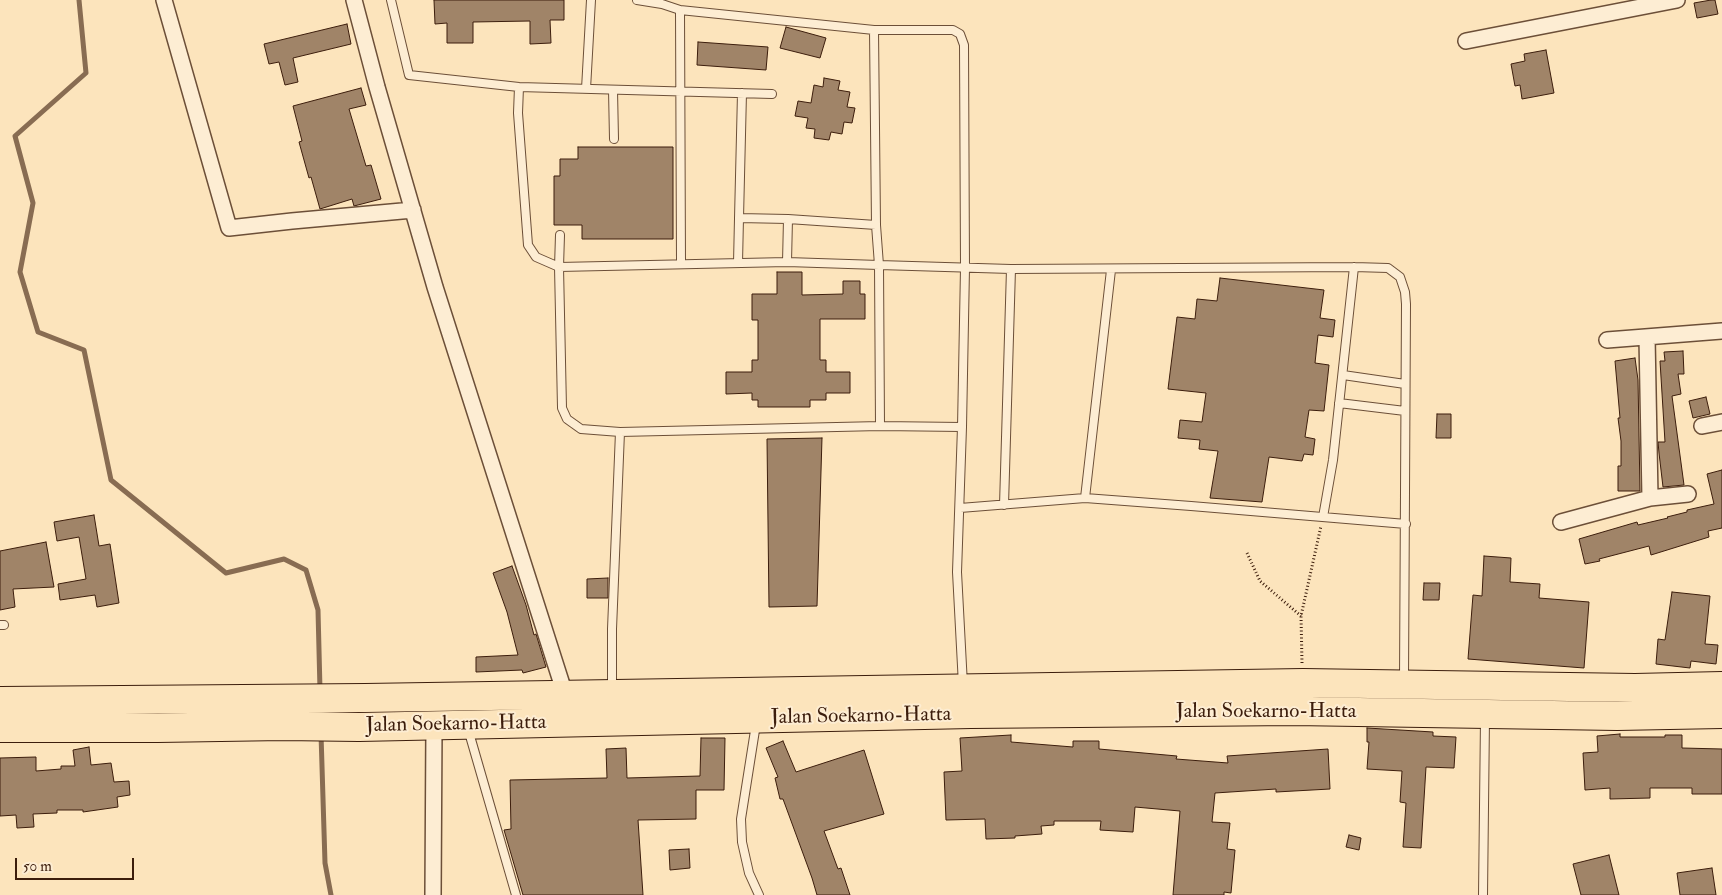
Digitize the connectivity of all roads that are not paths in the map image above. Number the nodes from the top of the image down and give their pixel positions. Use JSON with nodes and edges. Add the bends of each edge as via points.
{"nodes":[{"id":1,"x":164,"y":0,"type":"edge"},
{"id":2,"x":354,"y":0,"type":"edge"},
{"id":3,"x":391,"y":0,"type":"edge"},
{"id":4,"x":591,"y":0,"type":"edge"},
{"id":5,"x":637,"y":0,"type":"edge"},
{"id":6,"x":1677,"y":0,"type":"edge"},
{"id":7,"x":680,"y":10,"type":"junction"},
{"id":8,"x":874,"y":30,"type":"junction"},
{"id":9,"x":1466,"y":41,"type":"dead end"},
{"id":10,"x":519,"y":87,"type":"junction"},
{"id":11,"x":586,"y":89,"type":"junction"},
{"id":12,"x":613,"y":90,"type":"junction"},
{"id":13,"x":681,"y":92,"type":"junction"},
{"id":14,"x":742,"y":93,"type":"junction"},
{"id":15,"x":772,"y":94,"type":"dead end"},
{"id":16,"x":614,"y":139,"type":"dead end"},
{"id":17,"x":413,"y":210,"type":"junction"},
{"id":18,"x":739,"y":218,"type":"junction"},
{"id":19,"x":788,"y":219,"type":"junction"},
{"id":20,"x":876,"y":225,"type":"junction"},
{"id":21,"x":560,"y":235,"type":"dead end"},
{"id":22,"x":738,"y":262,"type":"junction"},
{"id":23,"x":787,"y":262,"type":"junction"},
{"id":24,"x":681,"y":264,"type":"junction"},
{"id":25,"x":879,"y":265,"type":"junction"},
{"id":26,"x":559,"y":267,"type":"junction"},
{"id":27,"x":1354,"y":267,"type":"junction"},
{"id":28,"x":964,"y":268,"type":"junction"},
{"id":29,"x":1011,"y":269,"type":"junction"},
{"id":30,"x":1112,"y":270,"type":"junction"},
{"id":31,"x":1722,"y":331,"type":"edge"},
{"id":32,"x":1648,"y":337,"type":"junction"},
{"id":33,"x":1607,"y":340,"type":"dead end"},
{"id":34,"x":1342,"y":375,"type":"junction"},
{"id":35,"x":1405,"y":384,"type":"junction"},
{"id":36,"x":1340,"y":404,"type":"junction"},
{"id":37,"x":1405,"y":411,"type":"junction"},
{"id":38,"x":1722,"y":422,"type":"edge"},
{"id":39,"x":880,"y":426,"type":"junction"},
{"id":40,"x":1702,"y":426,"type":"dead end"},
{"id":41,"x":962,"y":427,"type":"junction"},
{"id":42,"x":620,"y":432,"type":"junction"},
{"id":43,"x":1688,"y":494,"type":"dead end"},
{"id":44,"x":1084,"y":498,"type":"junction"},
{"id":45,"x":1650,"y":498,"type":"junction"},
{"id":46,"x":1004,"y":505,"type":"junction"},
{"id":47,"x":960,"y":508,"type":"junction"},
{"id":48,"x":1323,"y":517,"type":"junction"},
{"id":49,"x":1561,"y":522,"type":"dead end"},
{"id":50,"x":1406,"y":524,"type":"junction"},
{"id":51,"x":1404,"y":685,"type":"junction"},
{"id":52,"x":1722,"y":686,"type":"edge"},
{"id":53,"x":963,"y":688,"type":"junction"},
{"id":54,"x":565,"y":694,"type":"junction"},
{"id":55,"x":612,"y":694,"type":"junction"},
{"id":56,"x":0,"y":701,"type":"edge"},
{"id":57,"x":1485,"y":714,"type":"junction"},
{"id":58,"x":1722,"y":714,"type":"edge"},
{"id":59,"x":757,"y":719,"type":"junction"},
{"id":60,"x":434,"y":726,"type":"junction"},
{"id":61,"x":467,"y":726,"type":"junction"},
{"id":62,"x":0,"y":728,"type":"edge"},
{"id":63,"x":433,"y":895,"type":"edge"},
{"id":64,"x":516,"y":895,"type":"edge"},
{"id":65,"x":759,"y":895,"type":"edge"},
{"id":66,"x":1483,"y":895,"type":"edge"}],
"edges":[{"from":1,"to":17,"type":"street","via":[[229,228]]},
{"from":2,"to":17,"type":"street"},
{"from":3,"to":10,"type":"lane","via":[[409,74]]},
{"from":4,"to":11,"type":"lane"},
{"from":5,"to":7,"type":"lane"},
{"from":6,"to":9,"type":"street"},
{"from":7,"to":8,"type":"lane"},
{"from":7,"to":13,"type":"lane"},
{"from":8,"to":20,"type":"lane"},
{"from":8,"to":28,"type":"lane","via":[[953,30],[960,34],[964,45]]},
{"from":10,"to":11,"type":"lane"},
{"from":10,"to":26,"type":"lane","via":[[528,245],[536,257]]},
{"from":11,"to":12,"type":"lane"},
{"from":12,"to":13,"type":"lane"},
{"from":12,"to":16,"type":"lane"},
{"from":13,"to":14,"type":"lane"},
{"from":13,"to":24,"type":"lane"},
{"from":14,"to":15,"type":"lane"},
{"from":14,"to":18,"type":"lane"},
{"from":17,"to":54,"type":"street"},
{"from":18,"to":19,"type":"lane"},
{"from":18,"to":22,"type":"lane"},
{"from":19,"to":20,"type":"lane"},
{"from":19,"to":23,"type":"lane"},
{"from":20,"to":25,"type":"lane"},
{"from":21,"to":26,"type":"lane"},
{"from":22,"to":23,"type":"lane"},
{"from":22,"to":24,"type":"lane"},
{"from":23,"to":25,"type":"lane"},
{"from":24,"to":26,"type":"lane"},
{"from":25,"to":28,"type":"lane"},
{"from":25,"to":39,"type":"lane"},
{"from":26,"to":42,"type":"lane","via":[[562,408],[567,419],[581,429]]},
{"from":27,"to":30,"type":"lane"},
{"from":27,"to":34,"type":"lane"},
{"from":27,"to":35,"type":"lane","via":[[1388,268],[1400,277],[1406,304]]},
{"from":28,"to":29,"type":"lane"},
{"from":28,"to":41,"type":"lane"},
{"from":29,"to":30,"type":"lane"},
{"from":29,"to":46,"type":"lane"},
{"from":30,"to":44,"type":"lane"},
{"from":31,"to":32,"type":"street"},
{"from":32,"to":33,"type":"street"},
{"from":32,"to":45,"type":"street"},
{"from":34,"to":35,"type":"lane"},
{"from":34,"to":36,"type":"lane"},
{"from":35,"to":37,"type":"lane"},
{"from":36,"to":37,"type":"lane"},
{"from":36,"to":48,"type":"lane"},
{"from":37,"to":50,"type":"lane"},
{"from":38,"to":40,"type":"street"},
{"from":39,"to":41,"type":"lane"},
{"from":39,"to":42,"type":"lane"},
{"from":41,"to":47,"type":"lane"},
{"from":42,"to":55,"type":"lane"},
{"from":43,"to":45,"type":"street"},
{"from":44,"to":46,"type":"lane"},
{"from":44,"to":48,"type":"lane"},
{"from":45,"to":49,"type":"street"},
{"from":46,"to":47,"type":"lane"},
{"from":47,"to":53,"type":"lane","via":[[957,572]]},
{"from":48,"to":50,"type":"lane"},
{"from":50,"to":51,"type":"lane"},
{"from":51,"to":52,"type":"highway","name":"Jalan Soekarno-Hatta"},
{"from":51,"to":53,"type":"highway","name":"Jalan Soekarno-Hatta"},
{"from":53,"to":55,"type":"highway","name":"Jalan Soekarno-Hatta"},
{"from":54,"to":55,"type":"highway","name":"Jalan Soekarno-Hatta"},
{"from":54,"to":56,"type":"highway","name":"Jalan Soekarno-Hatta"},
{"from":57,"to":58,"type":"highway","name":"Jalan Soekarno-Hatta"},
{"from":57,"to":59,"type":"highway","name":"Jalan Soekarno-Hatta","via":[[1274,711]]},
{"from":57,"to":66,"type":"lane"},
{"from":59,"to":61,"type":"highway","name":"Jalan Soekarno-Hatta"},
{"from":59,"to":65,"type":"lane","via":[[741,819],[749,872]]},
{"from":60,"to":61,"type":"highway","name":"Jalan Soekarno-Hatta"},
{"from":60,"to":62,"type":"highway","name":"Jalan Soekarno-Hatta"},
{"from":60,"to":63,"type":"street"},
{"from":61,"to":64,"type":"lane"}]}
